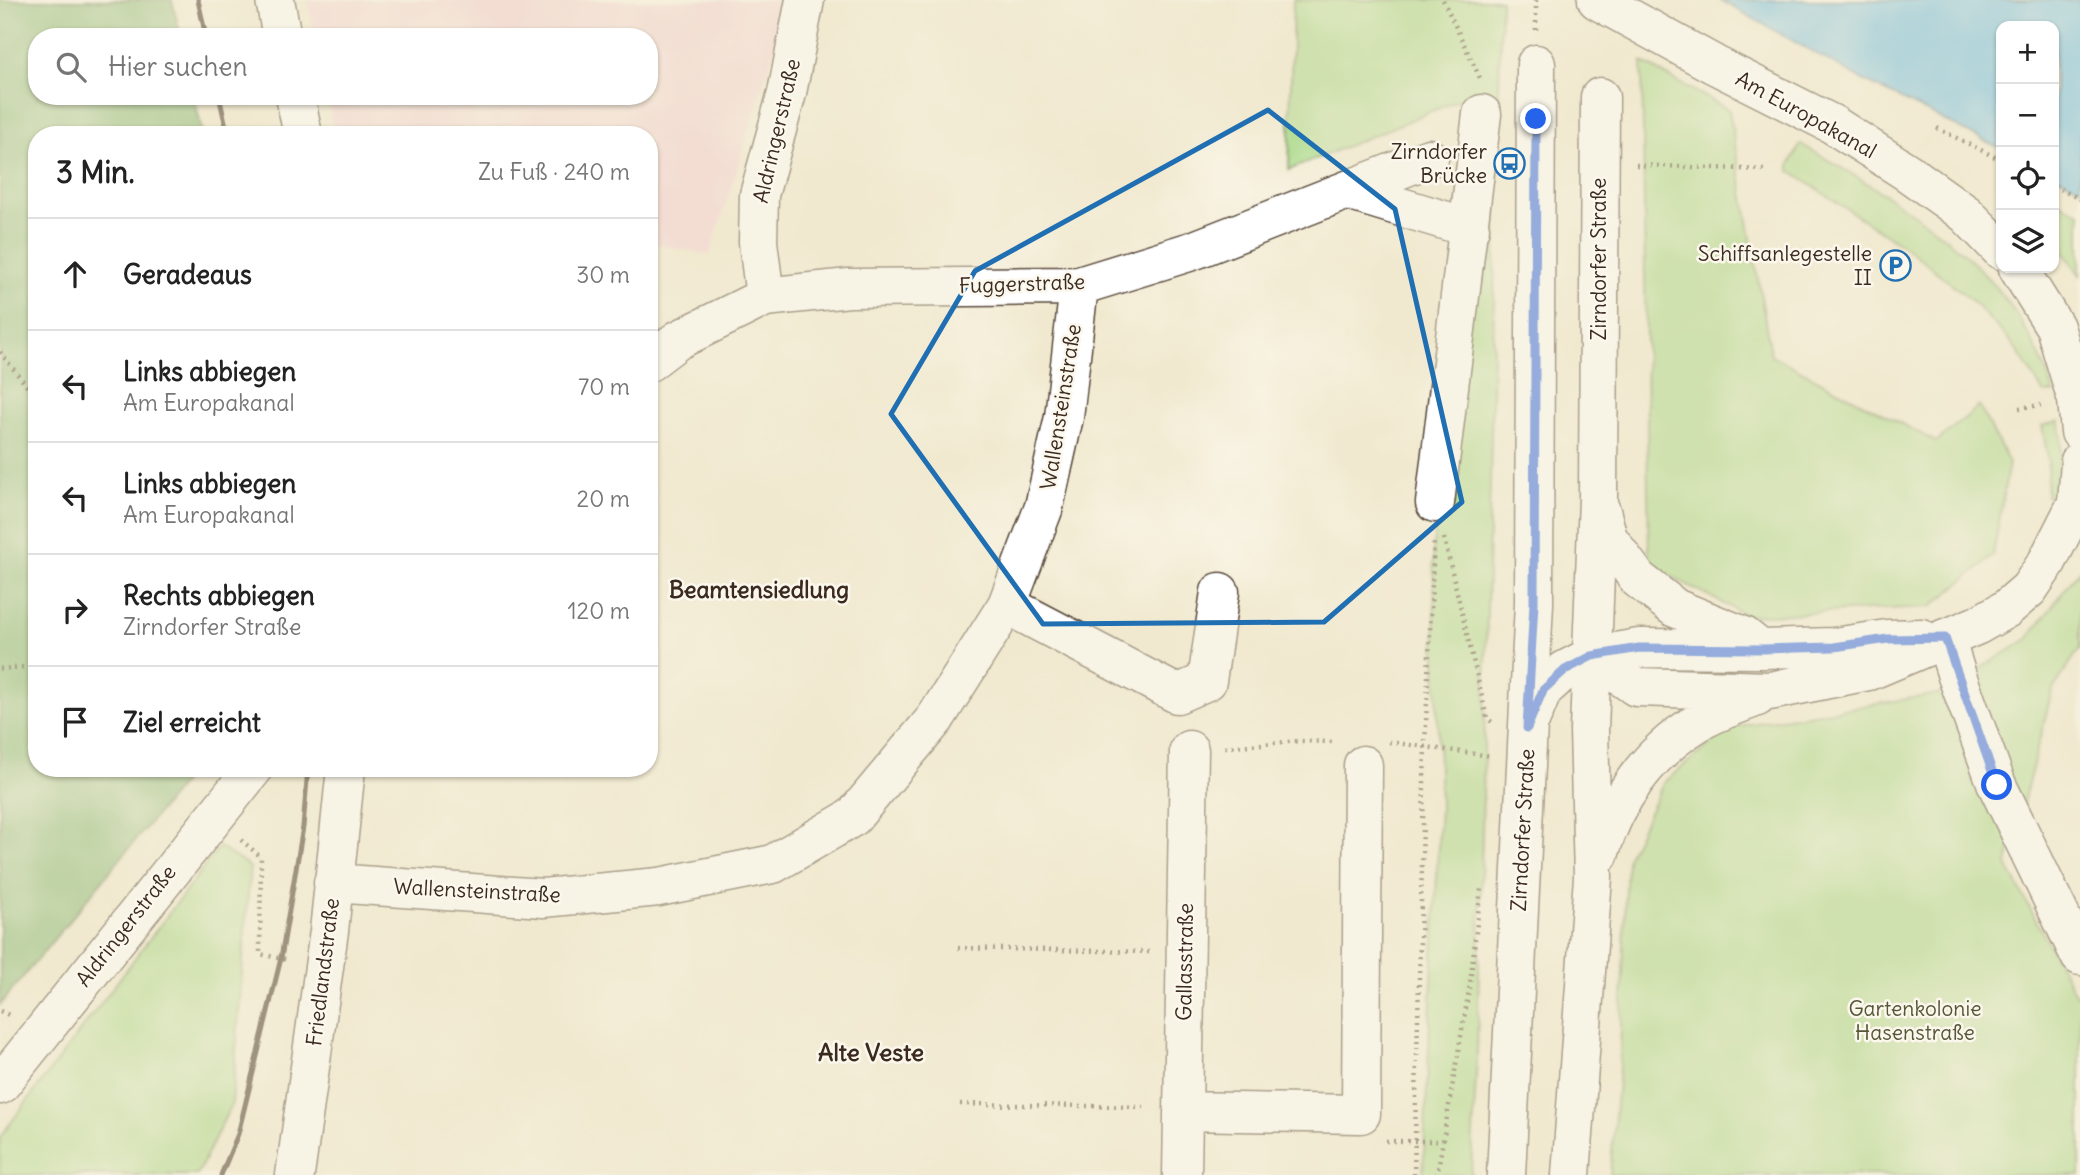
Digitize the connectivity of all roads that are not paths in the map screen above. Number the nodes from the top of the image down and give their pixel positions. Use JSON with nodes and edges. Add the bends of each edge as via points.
{"nodes":[{"id":1,"x":275,"y":0,"type":"edge"},
{"id":2,"x":805,"y":0,"type":"edge"},
{"id":3,"x":1597,"y":0,"type":"edge"},
{"id":4,"x":280,"y":28,"type":"edge"},
{"id":5,"x":1536,"y":64,"type":"dead end"},
{"id":6,"x":1600,"y":97,"type":"dead end"},
{"id":7,"x":297,"y":105,"type":"edge"},
{"id":8,"x":1482,"y":114,"type":"road end"},
{"id":9,"x":301,"y":126,"type":"edge"},
{"id":10,"x":1429,"y":158,"type":"dead end"},
{"id":11,"x":1348,"y":191,"type":"junction"},
{"id":12,"x":1469,"y":228,"type":"junction"},
{"id":13,"x":1996,"y":245,"type":"edge"},
{"id":14,"x":2021,"y":273,"type":"edge"},
{"id":15,"x":1079,"y":286,"type":"junction"},
{"id":16,"x":765,"y":297,"type":"junction"},
{"id":17,"x":658,"y":355,"type":"edge"},
{"id":18,"x":2080,"y":432,"type":"edge"},
{"id":19,"x":2080,"y":461,"type":"edge"},
{"id":20,"x":1598,"y":499,"type":"junction"},
{"id":21,"x":1435,"y":503,"type":"road end"},
{"id":22,"x":1220,"y":592,"type":"dead end"},
{"id":23,"x":1007,"y":605,"type":"junction"},
{"id":24,"x":1945,"y":638,"type":"junction"},
{"id":25,"x":1763,"y":649,"type":"junction"},
{"id":26,"x":1592,"y":656,"type":"junction"},
{"id":27,"x":1770,"y":691,"type":"junction"},
{"id":28,"x":1507,"y":734,"type":"junction"},
{"id":29,"x":1189,"y":750,"type":"dead end"},
{"id":30,"x":1363,"y":765,"type":"dead end"},
{"id":31,"x":247,"y":777,"type":"edge"},
{"id":32,"x":345,"y":777,"type":"edge"},
{"id":33,"x":1593,"y":877,"type":"junction"},
{"id":34,"x":333,"y":883,"type":"junction"},
{"id":35,"x":2080,"y":956,"type":"edge"},
{"id":36,"x":0,"y":1085,"type":"edge"},
{"id":37,"x":1183,"y":1110,"type":"junction"},
{"id":38,"x":295,"y":1175,"type":"edge"},
{"id":39,"x":1182,"y":1175,"type":"edge"},
{"id":40,"x":1506,"y":1175,"type":"edge"},
{"id":41,"x":1571,"y":1175,"type":"edge"}],
"edges":[{"from":1,"to":4,"type":"main road"},
{"from":2,"to":16,"type":"main road","name":"Aldringerstraße","via":[[787,93],[759,195],[758,242]]},
{"from":3,"to":13,"type":"main road","name":"Am Europakanal","via":[[1832,124],[1966,214]]},
{"from":5,"to":28,"type":"main road","name":"Zirndorfer Straße","via":[[1534,603]]},
{"from":6,"to":20,"type":"main road","name":"Zirndorfer Straße"},
{"from":7,"to":9,"type":"main road"},
{"from":8,"to":12,"type":"main road"},
{"from":10,"to":11,"type":"main road","name":"Fuggerstraße"},
{"from":11,"to":12,"type":"main road"},
{"from":11,"to":15,"type":"main road","name":"Fuggerstraße","via":[[1192,251]]},
{"from":12,"to":21,"type":"main road"},
{"from":14,"to":18,"type":"main road","via":[[2055,327],[2077,400]]},
{"from":15,"to":16,"type":"main road","name":"Fuggerstraße","via":[[849,288]]},
{"from":15,"to":23,"type":"main road","name":"Wallensteinstraße","via":[[1064,416],[1044,507]]},
{"from":16,"to":17,"type":"main road","via":[[678,340]]},
{"from":19,"to":24,"type":"main road","via":[[2077,503],[2029,589],[1988,620]]},
{"from":20,"to":25,"type":"main road","via":[[1608,538],[1638,579],[1675,608],[1744,636]]},
{"from":20,"to":26,"type":"main road","name":"Zirndorfer Straße"},
{"from":22,"to":23,"type":"main road","via":[[1208,681],[1177,694]]},
{"from":23,"to":34,"type":"main road","name":"Wallensteinstraße","via":[[935,719],[853,817],[773,864],[659,887],[543,898]]},
{"from":24,"to":25,"type":"main road"},
{"from":24,"to":27,"type":"main road","via":[[1869,671]]},
{"from":24,"to":35,"type":"main road","via":[[1997,785]]},
{"from":25,"to":26,"type":"main road","via":[[1639,648]]},
{"from":26,"to":27,"type":"main road","via":[[1636,687]]},
{"from":26,"to":28,"type":"main road","via":[[1565,670],[1543,690]]},
{"from":26,"to":33,"type":"main road","name":"Zirndorfer Straße"},
{"from":27,"to":33,"type":"main road","via":[[1698,723],[1651,758],[1607,827]]},
{"from":28,"to":40,"type":"main road","name":"Zirndorfer Straße"},
{"from":29,"to":37,"type":"main road","name":"Gallasstraße"},
{"from":30,"to":37,"type":"main road","via":[[1362,1114]]},
{"from":31,"to":36,"type":"main road","name":"Aldringerstraße"},
{"from":32,"to":34,"type":"main road","name":"Friedlandstraße"},
{"from":33,"to":41,"type":"main road","name":"Zirndorfer Straße"},
{"from":34,"to":38,"type":"main road","name":"Friedlandstraße"},
{"from":37,"to":39,"type":"main road","name":"Gallasstraße"}]}
